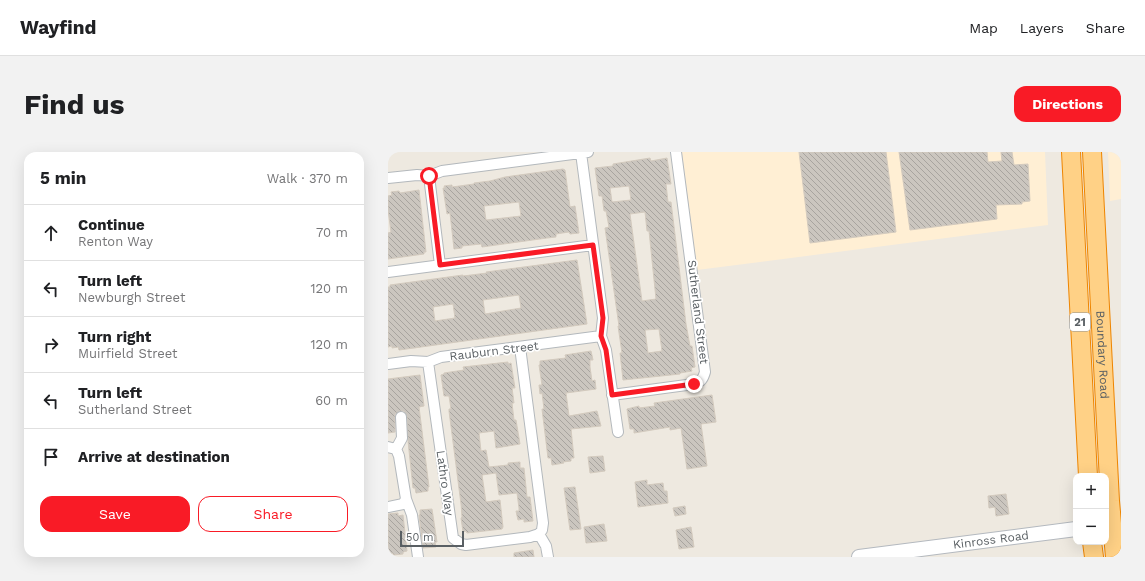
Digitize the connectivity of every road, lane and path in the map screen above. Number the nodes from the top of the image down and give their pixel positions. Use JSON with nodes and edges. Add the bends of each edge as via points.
{"nodes":[{"id":1,"x":676,"y":152,"type":"edge"},
{"id":2,"x":1071,"y":152,"type":"edge"},
{"id":3,"x":1092,"y":152,"type":"edge"},
{"id":4,"x":584,"y":153,"type":"edge"},
{"id":5,"x":429,"y":176,"type":"junction"},
{"id":6,"x":388,"y":178,"type":"edge"},
{"id":7,"x":593,"y":245,"type":"junction"},
{"id":8,"x":440,"y":265,"type":"junction"},
{"id":9,"x":388,"y":272,"type":"edge"},
{"id":10,"x":601,"y":336,"type":"junction"},
{"id":11,"x":520,"y":347,"type":"junction"},
{"id":12,"x":428,"y":362,"type":"junction"},
{"id":13,"x":388,"y":364,"type":"edge"},
{"id":14,"x":612,"y":395,"type":"junction"},
{"id":15,"x":401,"y":417,"type":"dead end"},
{"id":16,"x":618,"y":432,"type":"dead end"},
{"id":17,"x":392,"y":448,"type":"edge"},
{"id":18,"x":1088,"y":473,"type":"edge"},
{"id":19,"x":406,"y":499,"type":"junction"},
{"id":20,"x":388,"y":507,"type":"edge"},
{"id":21,"x":1108,"y":509,"type":"edge"},
{"id":22,"x":1109,"y":525,"type":"edge"},
{"id":23,"x":1073,"y":528,"type":"edge"},
{"id":24,"x":539,"y":534,"type":"junction"},
{"id":25,"x":1092,"y":545,"type":"edge"},
{"id":26,"x":418,"y":557,"type":"edge"},
{"id":27,"x":548,"y":557,"type":"edge"},
{"id":28,"x":858,"y":557,"type":"edge"},
{"id":29,"x":1094,"y":557,"type":"edge"},
{"id":30,"x":1115,"y":557,"type":"edge"}],
"edges":[{"from":1,"to":14,"type":"street","name":"Sutherland Street","via":[[704,378],[694,384]]},
{"from":2,"to":18,"type":"highway","name":"Boundary Road","number":"21"},
{"from":3,"to":21,"type":"highway","name":"Boundary Road","number":"21"},
{"from":4,"to":5,"type":"street","via":[[442,171]]},
{"from":4,"to":7,"type":"street"},
{"from":5,"to":6,"type":"street"},
{"from":5,"to":8,"type":"street"},
{"from":7,"to":8,"type":"street"},
{"from":7,"to":10,"type":"street","via":[[603,318]]},
{"from":8,"to":9,"type":"street"},
{"from":10,"to":11,"type":"street","name":"Rauburn Street"},
{"from":10,"to":14,"type":"street","via":[[606,350]]},
{"from":11,"to":12,"type":"street","name":"Rauburn Street"},
{"from":11,"to":24,"type":"street","via":[[543,523]]},
{"from":12,"to":13,"type":"street","name":"Rauburn Street"},
{"from":12,"to":24,"type":"street","name":"Lathro Way","via":[[453,538],[461,544],[466,544]]},
{"from":14,"to":16,"type":"street"},
{"from":15,"to":17,"type":"street","via":[[402,438]]},
{"from":17,"to":19,"type":"street","via":[[399,456]]},
{"from":19,"to":20,"type":"street","via":[[403,504]]},
{"from":19,"to":26,"type":"street","via":[[412,515]]},
{"from":22,"to":30,"type":"highway","name":"Boundary Road","number":"21"},
{"from":23,"to":28,"type":"street","name":"Kinross Road"},
{"from":24,"to":27,"type":"street","via":[[546,546]]},
{"from":25,"to":29,"type":"highway"}]}
